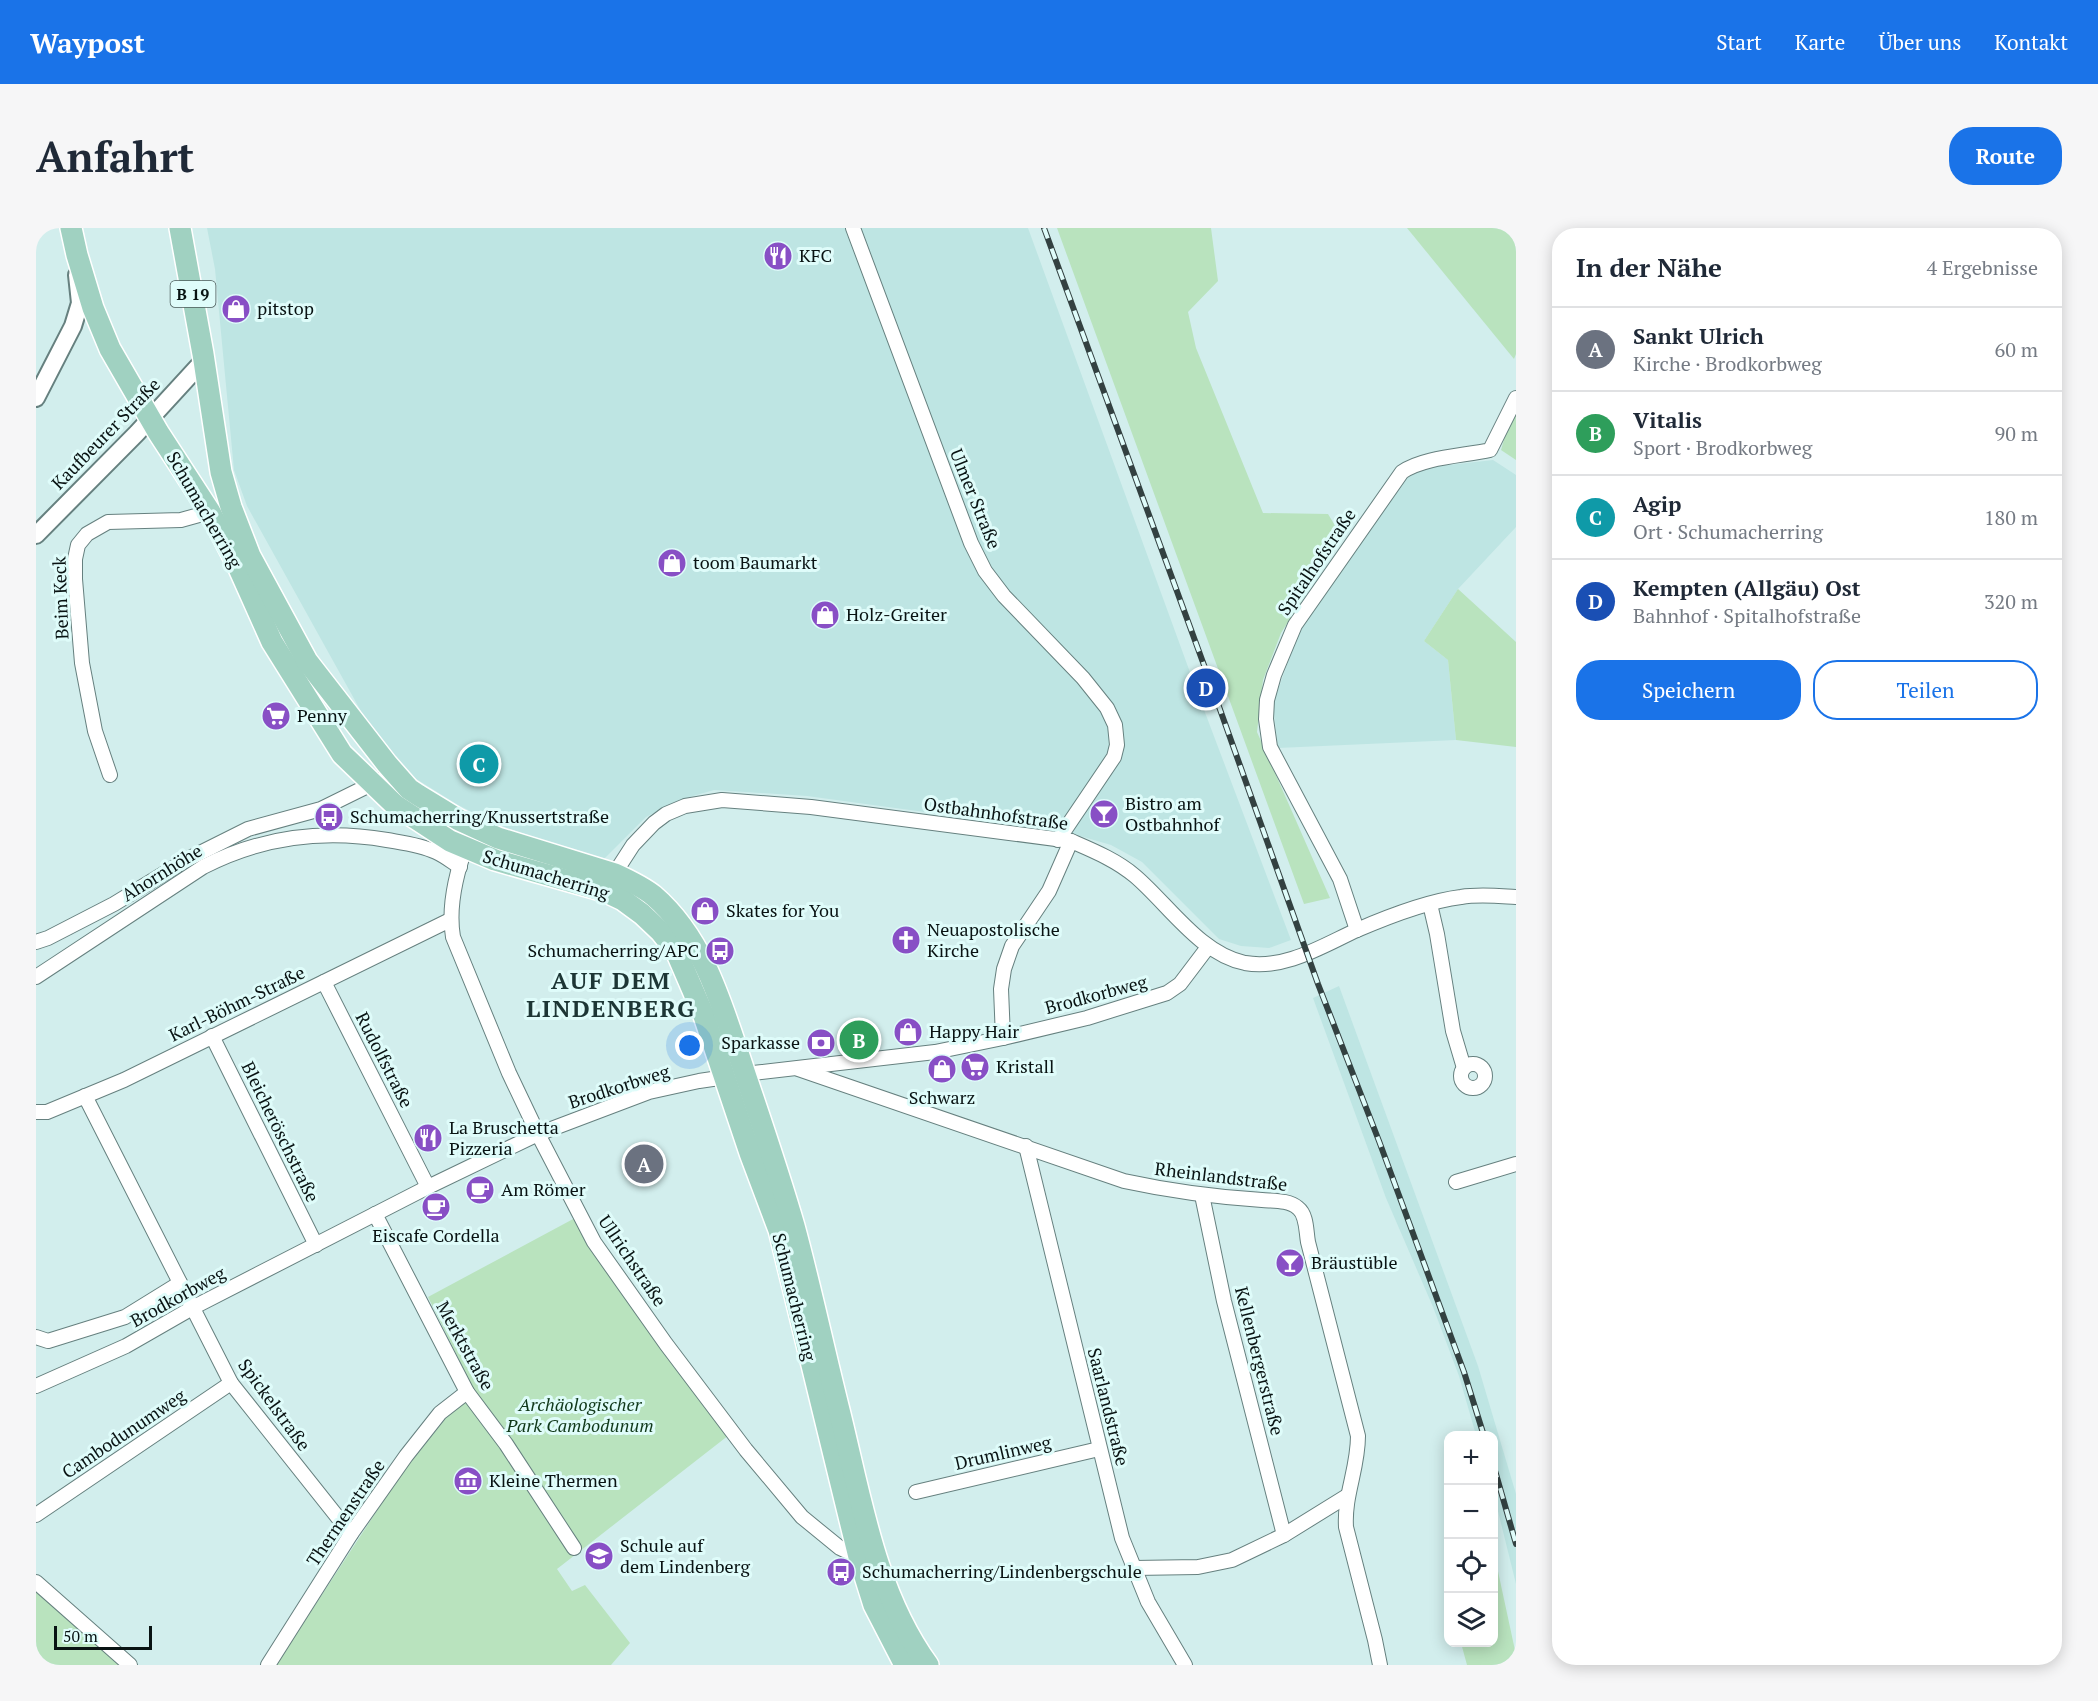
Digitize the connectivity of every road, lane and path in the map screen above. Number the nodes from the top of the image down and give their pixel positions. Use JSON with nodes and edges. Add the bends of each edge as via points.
{"nodes":[{"id":1,"x":72,"y":228,"type":"edge"},
{"id":2,"x":180,"y":228,"type":"edge"},
{"id":3,"x":853,"y":228,"type":"edge"},
{"id":4,"x":79,"y":262,"type":"junction"},
{"id":5,"x":204,"y":360,"type":"junction"},
{"id":6,"x":36,"y":398,"type":"edge"},
{"id":7,"x":1516,"y":398,"type":"edge"},
{"id":8,"x":150,"y":418,"type":"junction"},
{"id":9,"x":231,"y":507,"type":"junction"},
{"id":10,"x":210,"y":512,"type":"junction"},
{"id":11,"x":36,"y":535,"type":"edge"},
{"id":12,"x":394,"y":773,"type":"junction"},
{"id":13,"x":110,"y":775,"type":"dead end"},
{"id":14,"x":373,"y":784,"type":"junction"},
{"id":15,"x":473,"y":827,"type":"junction"},
{"id":16,"x":1065,"y":841,"type":"junction"},
{"id":17,"x":462,"y":858,"type":"junction"},
{"id":18,"x":609,"y":882,"type":"junction"},
{"id":19,"x":1516,"y":897,"type":"edge"},
{"id":20,"x":1430,"y":904,"type":"junction"},
{"id":21,"x":450,"y":920,"type":"junction"},
{"id":22,"x":1357,"y":930,"type":"junction"},
{"id":23,"x":36,"y":942,"type":"edge"},
{"id":24,"x":1208,"y":947,"type":"junction"},
{"id":25,"x":36,"y":977,"type":"edge"},
{"id":26,"x":324,"y":982,"type":"junction"},
{"id":27,"x":213,"y":1036,"type":"junction"},
{"id":28,"x":1003,"y":1038,"type":"junction"},
{"id":29,"x":793,"y":1068,"type":"junction"},
{"id":30,"x":1464,"y":1068,"type":"dead end"},
{"id":31,"x":735,"y":1076,"type":"junction"},
{"id":32,"x":85,"y":1096,"type":"junction"},
{"id":33,"x":36,"y":1112,"type":"edge"},
{"id":34,"x":538,"y":1134,"type":"junction"},
{"id":35,"x":1026,"y":1146,"type":"junction"},
{"id":36,"x":1516,"y":1164,"type":"edge"},
{"id":37,"x":1456,"y":1182,"type":"dead end"},
{"id":38,"x":428,"y":1187,"type":"junction"},
{"id":39,"x":1202,"y":1196,"type":"junction"},
{"id":40,"x":375,"y":1214,"type":"junction"},
{"id":41,"x":316,"y":1245,"type":"junction"},
{"id":42,"x":180,"y":1283,"type":"junction"},
{"id":43,"x":194,"y":1307,"type":"junction"},
{"id":44,"x":36,"y":1337,"type":"edge"},
{"id":45,"x":231,"y":1383,"type":"junction"},
{"id":46,"x":36,"y":1386,"type":"edge"},
{"id":47,"x":467,"y":1392,"type":"junction"},
{"id":48,"x":1099,"y":1449,"type":"junction"},
{"id":49,"x":916,"y":1492,"type":"dead end"},
{"id":50,"x":1347,"y":1496,"type":"junction"},
{"id":51,"x":36,"y":1515,"type":"edge"},
{"id":52,"x":857,"y":1519,"type":"junction"},
{"id":53,"x":351,"y":1534,"type":"junction"},
{"id":54,"x":1284,"y":1535,"type":"junction"},
{"id":55,"x":574,"y":1548,"type":"dead end"},
{"id":56,"x":860,"y":1557,"type":"junction"},
{"id":57,"x":1134,"y":1568,"type":"junction"},
{"id":58,"x":36,"y":1582,"type":"edge"},
{"id":59,"x":130,"y":1665,"type":"edge"},
{"id":60,"x":268,"y":1665,"type":"edge"},
{"id":61,"x":905,"y":1665,"type":"edge"},
{"id":62,"x":928,"y":1665,"type":"edge"},
{"id":63,"x":1185,"y":1665,"type":"edge"},
{"id":64,"x":1380,"y":1665,"type":"edge"}],
"edges":[{"from":1,"to":4,"type":"main road","name":"Schumacherring"},
{"from":2,"to":5,"type":"main road","name":"Schumacherring","number":"B 19"},
{"from":3,"to":16,"type":"street","name":"Ulmer Straße","via":[[985,571],[1083,678],[1115,725],[1114,757]]},
{"from":4,"to":6,"type":"street","via":[[76,281],[80,303],[73,326]]},
{"from":4,"to":8,"type":"main road","name":"Schumacherring","via":[[110,349]]},
{"from":5,"to":8,"type":"street","name":"Kaufbeurer Straße"},
{"from":5,"to":9,"type":"main road","name":"Schumacherring","via":[[221,472]]},
{"from":7,"to":22,"type":"street","name":"Spitalhofstraße","via":[[1490,450],[1423,462],[1402,472],[1295,625],[1270,689],[1266,719],[1270,747],[1340,879]]},
{"from":8,"to":10,"type":"main road","name":"Schumacherring"},
{"from":8,"to":11,"type":"street","name":"Kaufbeurer Straße"},
{"from":9,"to":10,"type":"street","name":"Beim Keck"},
{"from":9,"to":12,"type":"main road","name":"Schumacherring","via":[[250,556],[307,661]]},
{"from":10,"to":13,"type":"street","name":"Beim Keck","via":[[181,520],[108,522],[87,534],[78,545],[75,579],[82,663],[95,731]]},
{"from":10,"to":14,"type":"main road","name":"Schumacherring","via":[[286,667],[342,754]]},
{"from":12,"to":14,"type":"street"},
{"from":12,"to":15,"type":"main road","name":"Schumacherring","via":[[418,795]]},
{"from":14,"to":17,"type":"main road","name":"Schumacherring"},
{"from":14,"to":23,"type":"street","via":[[321,809],[248,829],[186,860],[114,904]]},
{"from":15,"to":17,"type":"street","name":"Ullrichstraße"},
{"from":15,"to":18,"type":"main road","name":"Schumacherring"},
{"from":16,"to":18,"type":"street","name":"Ostbahnhofstraße","via":[[811,807],[722,800],[685,806],[666,814],[633,845]]},
{"from":16,"to":24,"type":"street","name":"Ostbahnhofstraße","via":[[1103,855],[1134,876]]},
{"from":16,"to":28,"type":"street","name":"Ulmer Straße","via":[[1049,891],[1012,946],[1004,969]]},
{"from":17,"to":18,"type":"main road","name":"Schumacherring","via":[[495,860]]},
{"from":17,"to":21,"type":"street","name":"Ullrichstraße"},
{"from":17,"to":25,"type":"street","name":"Ahornhöhe","via":[[362,835],[275,840],[203,867]]},
{"from":18,"to":31,"type":"main road","name":"Schumacherring","via":[[622,900],[642,914],[676,951]]},
{"from":19,"to":20,"type":"street","name":"Ostbahnhofstraße","via":[[1460,897]]},
{"from":20,"to":22,"type":"street","name":"Ostbahnhofstraße"},
{"from":20,"to":30,"type":"street","via":[[1453,1031]]},
{"from":21,"to":26,"type":"street","name":"Karl-Böhm-Straße"},
{"from":21,"to":34,"type":"street","name":"Ullrichstraße","via":[[457,947]]},
{"from":22,"to":24,"type":"street","name":"Ostbahnhofstraße","via":[[1286,961],[1245,963]]},
{"from":24,"to":28,"type":"street","name":"Brodkorbweg","via":[[1180,984],[1167,993]]},
{"from":26,"to":27,"type":"street","name":"Karl-Böhm-Straße"},
{"from":26,"to":38,"type":"street","name":"Rudolfstraße"},
{"from":27,"to":32,"type":"street","name":"Karl-Böhm-Straße"},
{"from":27,"to":41,"type":"street","name":"Bleicheröschstraße"},
{"from":28,"to":29,"type":"street","name":"Brodkorbweg","via":[[935,1052]]},
{"from":29,"to":31,"type":"street","name":"Brodkorbweg"},
{"from":29,"to":35,"type":"street","name":"Rheinlandstraße"},
{"from":31,"to":34,"type":"street","name":"Brodkorbweg","via":[[649,1092]]},
{"from":31,"to":52,"type":"main road","name":"Schumacherring","via":[[750,1153],[779,1230]]},
{"from":32,"to":33,"type":"street","name":"Karl-Böhm-Straße","via":[[47,1112]]},
{"from":32,"to":42,"type":"street","name":"Spickelstraße"},
{"from":34,"to":38,"type":"street","name":"Brodkorbweg"},
{"from":34,"to":56,"type":"street","name":"Ullrichstraße","via":[[594,1242],[746,1450],[802,1517],[840,1548]]},
{"from":35,"to":39,"type":"street","name":"Rheinlandstraße","via":[[1124,1181]]},
{"from":35,"to":48,"type":"street","name":"Saarlandstraße"},
{"from":36,"to":37,"type":"street"},
{"from":38,"to":40,"type":"street","name":"Brodkorbweg"},
{"from":39,"to":50,"type":"street","name":"Rheinlandstraße","via":[[1279,1201],[1297,1206],[1303,1213],[1358,1436],[1355,1473]]},
{"from":39,"to":54,"type":"street","name":"Kellenbergerstraße","via":[[1224,1302]]},
{"from":40,"to":41,"type":"street","name":"Brodkorbweg"},
{"from":40,"to":47,"type":"street","name":"Merktstraße"},
{"from":41,"to":43,"type":"street","name":"Brodkorbweg"},
{"from":42,"to":43,"type":"street","name":"Spickelstraße"},
{"from":42,"to":44,"type":"street","via":[[125,1317],[48,1341]]},
{"from":43,"to":45,"type":"street","name":"Spickelstraße"},
{"from":43,"to":46,"type":"street","name":"Brodkorbweg","via":[[126,1346]]},
{"from":45,"to":51,"type":"street","name":"Cambodunumweg"},
{"from":45,"to":53,"type":"street","name":"Spickelstraße"},
{"from":47,"to":53,"type":"street","name":"Thermenstraße","via":[[440,1413]]},
{"from":47,"to":55,"type":"street","name":"Merktstraße"},
{"from":48,"to":49,"type":"street","name":"Drumlinweg"},
{"from":48,"to":57,"type":"street","name":"Saarlandstraße","via":[[1122,1538]]},
{"from":50,"to":54,"type":"street"},
{"from":50,"to":64,"type":"street","name":"Rheinlandstraße","via":[[1346,1527]]},
{"from":52,"to":56,"type":"main road","name":"Schumacherring"},
{"from":52,"to":62,"type":"main road","name":"Schumacherring","via":[[904,1627]]},
{"from":53,"to":60,"type":"street","name":"Thermenstraße"},
{"from":54,"to":57,"type":"street","via":[[1232,1560],[1198,1567]]},
{"from":56,"to":61,"type":"main road","name":"Schumacherring","via":[[874,1605]]},
{"from":57,"to":63,"type":"street","name":"Saarlandstraße","via":[[1148,1602]]},
{"from":58,"to":59,"type":"street"}]}
